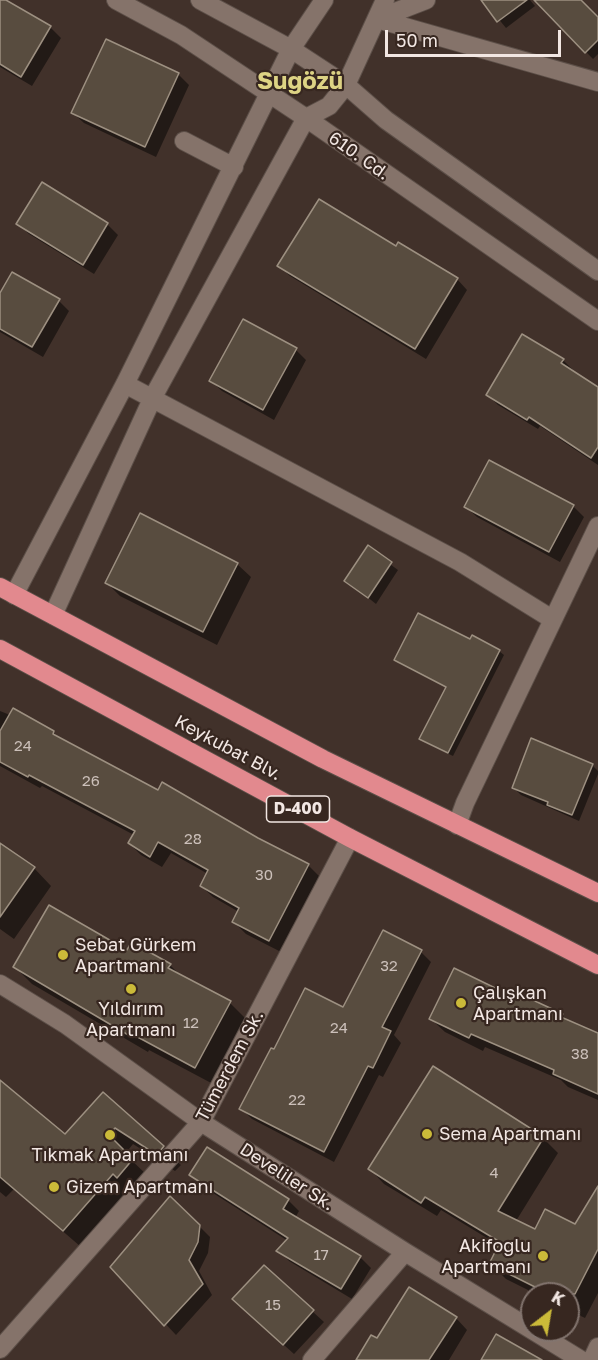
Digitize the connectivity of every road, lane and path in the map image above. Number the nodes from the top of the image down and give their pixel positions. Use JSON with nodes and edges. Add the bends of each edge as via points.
{"nodes":[{"id":1,"x":116,"y":0,"type":"edge"},
{"id":2,"x":200,"y":0,"type":"edge"},
{"id":3,"x":324,"y":0,"type":"edge"},
{"id":4,"x":385,"y":0,"type":"edge"},
{"id":5,"x":426,"y":0,"type":"edge"},
{"id":6,"x":377,"y":19,"type":"junction"},
{"id":7,"x":291,"y":49,"type":"junction"},
{"id":8,"x":598,"y":82,"type":"edge"},
{"id":9,"x":346,"y":85,"type":"junction"},
{"id":10,"x":267,"y":94,"type":"junction"},
{"id":11,"x":306,"y":118,"type":"junction"},
{"id":12,"x":184,"y":141,"type":"dead end"},
{"id":13,"x":234,"y":167,"type":"junction"},
{"id":14,"x":598,"y":271,"type":"edge"},
{"id":15,"x":598,"y":321,"type":"edge"},
{"id":16,"x":125,"y":384,"type":"junction"},
{"id":17,"x":153,"y":398,"type":"junction"},
{"id":18,"x":598,"y":526,"type":"edge"},
{"id":19,"x":7,"y":591,"type":"edge"},
{"id":20,"x":53,"y":615,"type":"junction"},
{"id":21,"x":552,"y":618,"type":"junction"},
{"id":22,"x":0,"y":649,"type":"edge"},
{"id":23,"x":457,"y":825,"type":"junction"},
{"id":24,"x":350,"y":838,"type":"junction"},
{"id":25,"x":598,"y":893,"type":"edge"},
{"id":26,"x":598,"y":965,"type":"edge"},
{"id":27,"x":0,"y":984,"type":"edge"},
{"id":28,"x":201,"y":1122,"type":"junction"},
{"id":29,"x":405,"y":1252,"type":"junction"},
{"id":30,"x":598,"y":1347,"type":"edge"},
{"id":31,"x":0,"y":1349,"type":"edge"},
{"id":32,"x":312,"y":1360,"type":"edge"},
{"id":33,"x":581,"y":1360,"type":"edge"},
{"id":34,"x":592,"y":1360,"type":"edge"}],
"edges":[{"from":1,"to":10,"type":"street","name":"610. Cd.","via":[[181,35]]},
{"from":2,"to":7,"type":"street"},
{"from":3,"to":7,"type":"street"},
{"from":4,"to":6,"type":"street"},
{"from":5,"to":6,"type":"street"},
{"from":6,"to":8,"type":"street"},
{"from":6,"to":9,"type":"street"},
{"from":7,"to":9,"type":"street"},
{"from":7,"to":10,"type":"street"},
{"from":9,"to":11,"type":"street","via":[[329,106]]},
{"from":9,"to":14,"type":"street","via":[[386,120]]},
{"from":10,"to":11,"type":"street","name":"610. Cd."},
{"from":10,"to":13,"type":"street"},
{"from":11,"to":15,"type":"street","name":"610. Cd."},
{"from":11,"to":17,"type":"street"},
{"from":12,"to":13,"type":"street"},
{"from":13,"to":16,"type":"street"},
{"from":16,"to":17,"type":"street"},
{"from":16,"to":19,"type":"street"},
{"from":17,"to":20,"type":"street"},
{"from":17,"to":21,"type":"street","via":[[460,562]]},
{"from":18,"to":21,"type":"street"},
{"from":19,"to":20,"type":"highway","name":"Keykubat Blv."},
{"from":20,"to":23,"type":"highway","name":"Keykubat Blv.","via":[[323,759]]},
{"from":21,"to":23,"type":"street"},
{"from":22,"to":24,"type":"highway","name":"Keykubat Blv.","number":"D-400"},
{"from":23,"to":25,"type":"highway","name":"Keykubat Blv."},
{"from":24,"to":26,"type":"highway","name":"Keykubat Blv.","number":"D-400"},
{"from":24,"to":28,"type":"street","name":"Tümerdem Sk."},
{"from":27,"to":28,"type":"street","name":"Develiler Sk.","via":[[65,1024]]},
{"from":28,"to":29,"type":"street","name":"Develiler Sk."},
{"from":28,"to":31,"type":"street","name":"Tümerdem Sk."},
{"from":29,"to":32,"type":"street"},
{"from":29,"to":33,"type":"street","name":"Develiler Sk."},
{"from":30,"to":34,"type":"street"}]}
